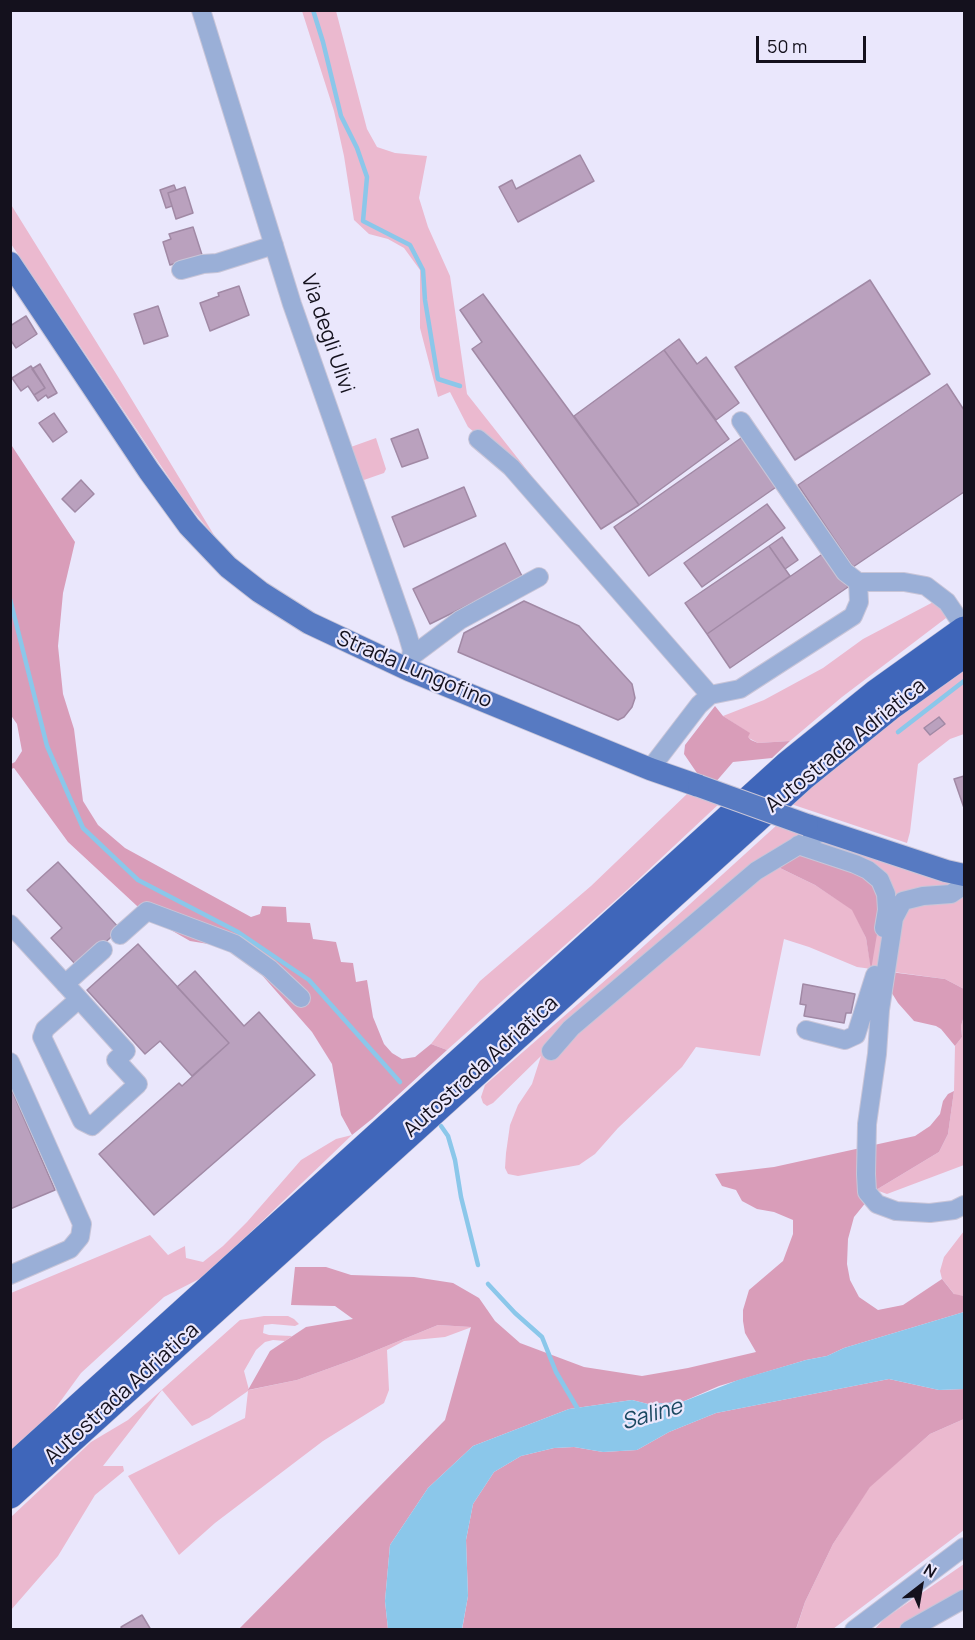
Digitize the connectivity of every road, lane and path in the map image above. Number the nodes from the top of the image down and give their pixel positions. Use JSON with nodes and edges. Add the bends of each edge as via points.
{"nodes":[{"id":1,"x":201,"y":10,"type":"edge"},
{"id":2,"x":274,"y":245,"type":"junction"},
{"id":3,"x":10,"y":263,"type":"edge"},
{"id":4,"x":181,"y":270,"type":"dead end"},
{"id":5,"x":741,"y":421,"type":"dead end"},
{"id":6,"x":478,"y":439,"type":"dead end"},
{"id":7,"x":539,"y":577,"type":"dead end"},
{"id":8,"x":858,"y":582,"type":"junction"},
{"id":9,"x":964,"y":628,"type":"edge"},
{"id":10,"x":964,"y":654,"type":"edge"},
{"id":11,"x":411,"y":663,"type":"junction"},
{"id":12,"x":710,"y":695,"type":"junction"},
{"id":13,"x":650,"y":769,"type":"junction"},
{"id":14,"x":815,"y":828,"type":"junction"},
{"id":15,"x":798,"y":845,"type":"junction"},
{"id":16,"x":964,"y":876,"type":"edge"},
{"id":17,"x":964,"y":885,"type":"edge"},
{"id":18,"x":10,"y":924,"type":"edge"},
{"id":19,"x":120,"y":935,"type":"dead end"},
{"id":20,"x":103,"y":950,"type":"dead end"},
{"id":21,"x":65,"y":984,"type":"junction"},
{"id":22,"x":301,"y":998,"type":"dead end"},
{"id":23,"x":79,"y":999,"type":"junction"},
{"id":24,"x":806,"y":1030,"type":"dead end"},
{"id":25,"x":551,"y":1051,"type":"dead end"},
{"id":26,"x":10,"y":1062,"type":"edge"},
{"id":27,"x":468,"y":1066,"type":"junction"},
{"id":28,"x":370,"y":1155,"type":"junction"},
{"id":29,"x":964,"y":1205,"type":"edge"},
{"id":30,"x":10,"y":1275,"type":"edge"},
{"id":31,"x":10,"y":1468,"type":"edge"},
{"id":32,"x":10,"y":1495,"type":"edge"},
{"id":33,"x":964,"y":1548,"type":"edge"},
{"id":34,"x":964,"y":1599,"type":"edge"},
{"id":35,"x":854,"y":1629,"type":"edge"},
{"id":36,"x":909,"y":1629,"type":"edge"}],
"edges":[{"from":1,"to":2,"type":"street","name":"Via degli Ulivi"},
{"from":2,"to":4,"type":"street"},
{"from":2,"to":11,"type":"street","name":"Via degli Ulivi","via":[[397,603],[412,650]]},
{"from":3,"to":11,"type":"main road","name":"Strada Lungofino","via":[[149,471],[189,526],[228,567],[285,609],[339,638]]},
{"from":5,"to":8,"type":"street","via":[[845,572]]},
{"from":6,"to":12,"type":"street","via":[[511,467]]},
{"from":7,"to":11,"type":"street","via":[[460,620]]},
{"from":8,"to":9,"type":"street","via":[[914,582],[947,602]]},
{"from":8,"to":12,"type":"street","via":[[859,602],[853,616],[740,688]]},
{"from":9,"to":27,"type":"highway","name":"Autostrada Adriatica","via":[[787,765]]},
{"from":10,"to":27,"type":"highway","name":"Autostrada Adriatica","via":[[803,777]]},
{"from":11,"to":13,"type":"main road","name":"Strada Lungofino"},
{"from":12,"to":13,"type":"street"},
{"from":13,"to":14,"type":"main road","name":"Strada Lungofino","bridge":true},
{"from":14,"to":15,"type":"street"},
{"from":14,"to":16,"type":"main road","name":"Strada Lungofino"},
{"from":15,"to":24,"type":"street","via":[[868,870],[880,880],[887,910],[873,986],[856,1035],[845,1040]]},
{"from":15,"to":25,"type":"street","via":[[747,879],[571,1028]]},
{"from":17,"to":29,"type":"street","via":[[951,894],[903,901],[894,918],[867,1124],[866,1174],[867,1192],[877,1204],[896,1211],[930,1213]]},
{"from":18,"to":21,"type":"street"},
{"from":19,"to":22,"type":"street","via":[[147,911],[235,944]]},
{"from":20,"to":21,"type":"street"},
{"from":21,"to":23,"type":"street"},
{"from":23,"to":23,"type":"street","via":[[126,1052],[117,1060],[138,1084],[92,1126],[82,1121],[42,1037],[45,1029]]},
{"from":26,"to":30,"type":"street","via":[[82,1224],[80,1237],[70,1249]]},
{"from":27,"to":28,"type":"highway","name":"Autostrada Adriatica"},
{"from":28,"to":31,"type":"highway","name":"Autostrada Adriatica"},
{"from":28,"to":32,"type":"highway","name":"Autostrada Adriatica"},
{"from":33,"to":35,"type":"street"},
{"from":34,"to":36,"type":"street"}]}
